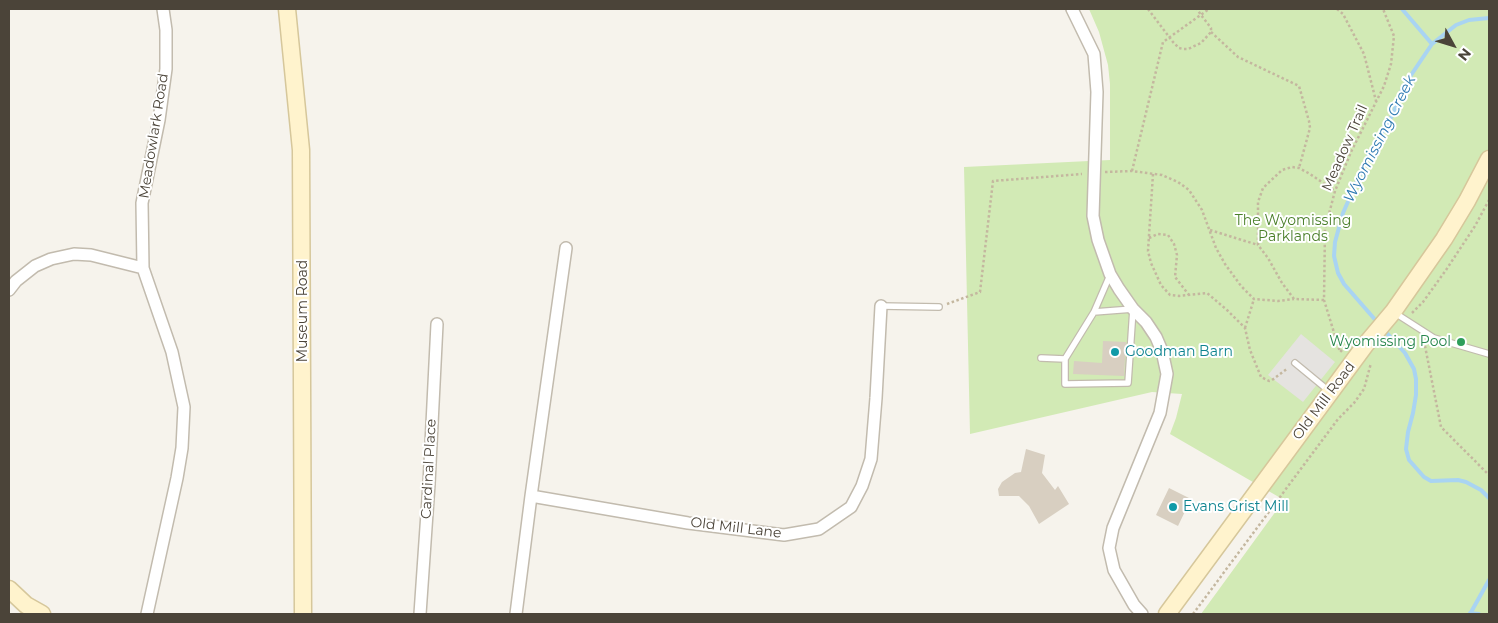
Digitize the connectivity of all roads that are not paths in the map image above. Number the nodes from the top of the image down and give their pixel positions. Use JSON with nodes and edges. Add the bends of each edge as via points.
{"nodes":[{"id":1,"x":163,"y":9,"type":"edge"},
{"id":2,"x":287,"y":9,"type":"edge"},
{"id":3,"x":1072,"y":9,"type":"edge"},
{"id":4,"x":1489,"y":159,"type":"edge"},
{"id":5,"x":566,"y":248,"type":"dead end"},
{"id":6,"x":143,"y":268,"type":"junction"},
{"id":7,"x":1110,"y":274,"type":"junction"},
{"id":8,"x":9,"y":290,"type":"edge"},
{"id":9,"x":880,"y":306,"type":"joint"},
{"id":10,"x":940,"y":307,"type":"road end"},
{"id":11,"x":1133,"y":308,"type":"junction"},
{"id":12,"x":1094,"y":312,"type":"junction"},
{"id":13,"x":1392,"y":314,"type":"junction"},
{"id":14,"x":437,"y":324,"type":"dead end"},
{"id":15,"x":1489,"y":354,"type":"edge"},
{"id":16,"x":1041,"y":358,"type":"dead end"},
{"id":17,"x":1065,"y":359,"type":"junction"},
{"id":18,"x":1295,"y":364,"type":"road end"},
{"id":19,"x":1330,"y":392,"type":"junction"},
{"id":20,"x":530,"y":496,"type":"junction"},
{"id":21,"x":9,"y":588,"type":"edge"},
{"id":22,"x":42,"y":614,"type":"edge"},
{"id":23,"x":147,"y":614,"type":"edge"},
{"id":24,"x":303,"y":614,"type":"edge"},
{"id":25,"x":420,"y":614,"type":"edge"},
{"id":26,"x":516,"y":614,"type":"edge"},
{"id":27,"x":1142,"y":614,"type":"edge"},
{"id":28,"x":1166,"y":614,"type":"edge"}],
"edges":[{"from":1,"to":6,"type":"street","name":"Meadowlark Road","via":[[166,69],[142,203]]},
{"from":2,"to":24,"type":"main road","name":"Museum Road","via":[[302,158]]},
{"from":3,"to":7,"type":"street","via":[[1094,54],[1097,92],[1093,216]]},
{"from":4,"to":13,"type":"main road","name":"Old Mill Road","via":[[1444,239]]},
{"from":5,"to":20,"type":"street"},
{"from":6,"to":8,"type":"street","via":[[74,254],[35,266]]},
{"from":6,"to":23,"type":"street","name":"Meadowlark Road","via":[[172,352],[184,407],[178,478]]},
{"from":7,"to":11,"type":"street"},
{"from":7,"to":12,"type":"lane"},
{"from":9,"to":10,"type":"lane"},
{"from":9,"to":20,"type":"street","name":"Old Mill Lane","via":[[871,459],[851,507],[819,529],[784,536]]},
{"from":11,"to":12,"type":"lane"},
{"from":11,"to":17,"type":"lane","via":[[1128,383],[1065,384]]},
{"from":11,"to":27,"type":"street","via":[[1156,338],[1167,374],[1160,413],[1112,528],[1109,548],[1122,586]]},
{"from":12,"to":17,"type":"lane"},
{"from":13,"to":15,"type":"lane","via":[[1434,338]]},
{"from":13,"to":19,"type":"main road","name":"Old Mill Road"},
{"from":14,"to":25,"type":"street","name":"Cardinal Place"},
{"from":16,"to":17,"type":"lane"},
{"from":18,"to":19,"type":"lane"},
{"from":19,"to":28,"type":"main road","name":"Old Mill Road"},
{"from":20,"to":26,"type":"street"},
{"from":21,"to":22,"type":"main road","via":[[26,605]]}]}
